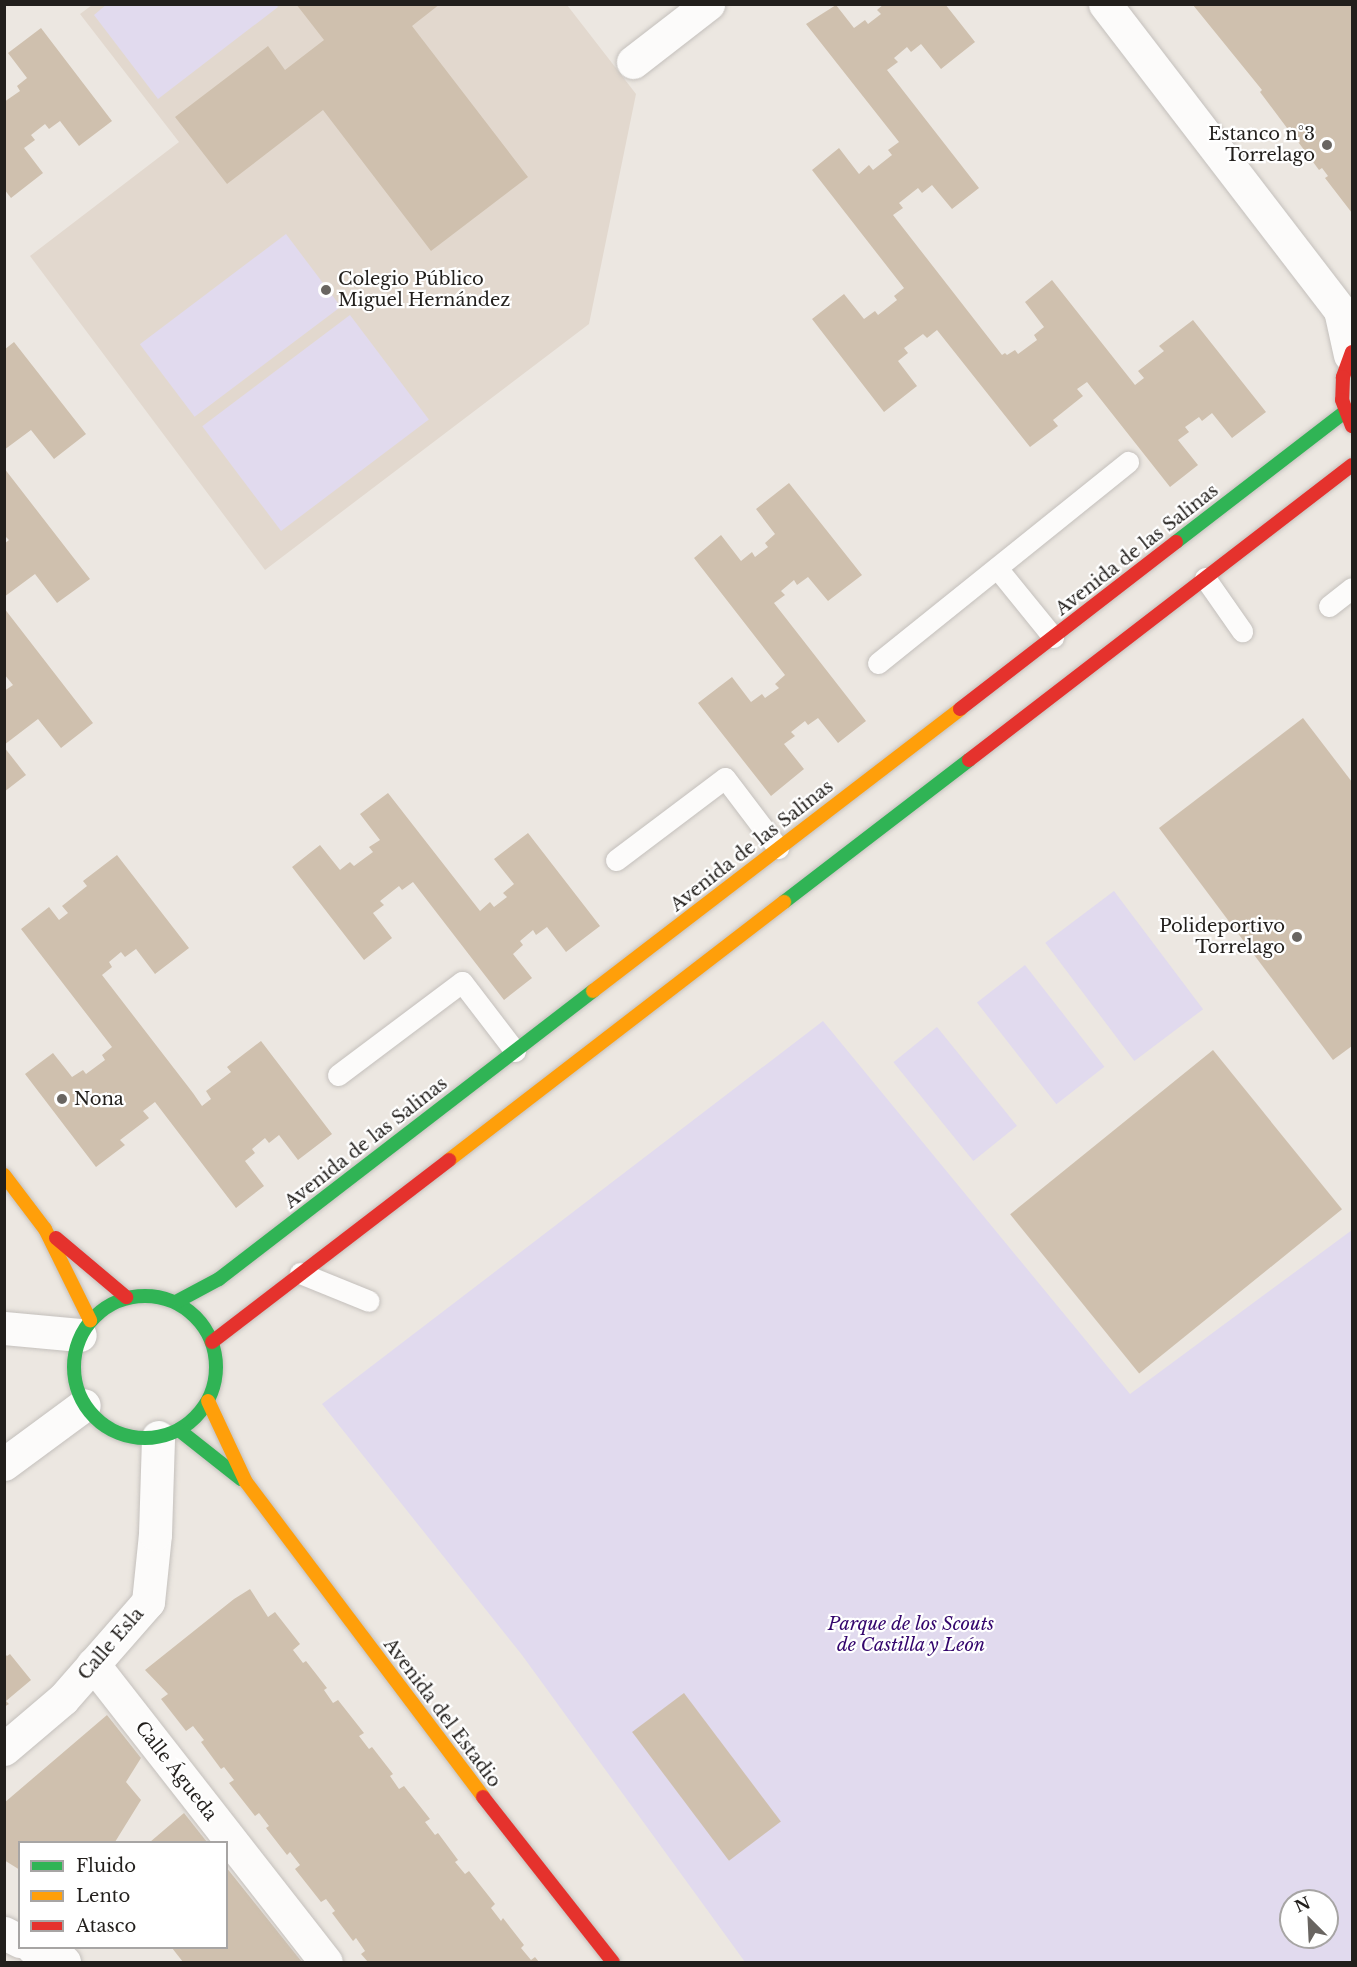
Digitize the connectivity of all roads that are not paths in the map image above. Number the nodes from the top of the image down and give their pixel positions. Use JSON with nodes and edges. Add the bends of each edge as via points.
{"nodes":[{"id":1,"x":708,"y":4,"type":"edge"},
{"id":2,"x":1105,"y":4,"type":"edge"},
{"id":3,"x":633,"y":62,"type":"dead end"},
{"id":4,"x":1346,"y":312,"type":"edge"},
{"id":5,"x":1351,"y":354,"type":"edge"},
{"id":6,"x":1345,"y":412,"type":"junction"},
{"id":7,"x":1353,"y":426,"type":"edge"},
{"id":8,"x":1128,"y":462,"type":"dead end"},
{"id":9,"x":1353,"y":465,"type":"edge"},
{"id":10,"x":997,"y":568,"type":"junction"},
{"id":11,"x":1205,"y":579,"type":"junction"},
{"id":12,"x":1353,"y":588,"type":"edge"},
{"id":13,"x":1329,"y":606,"type":"dead end"},
{"id":14,"x":1242,"y":631,"type":"dead end"},
{"id":15,"x":1053,"y":637,"type":"junction"},
{"id":16,"x":878,"y":663,"type":"dead end"},
{"id":17,"x":778,"y":848,"type":"junction"},
{"id":18,"x":616,"y":860,"type":"dead end"},
{"id":19,"x":515,"y":1051,"type":"junction"},
{"id":20,"x":338,"y":1075,"type":"dead end"},
{"id":21,"x":4,"y":1175,"type":"edge"},
{"id":22,"x":45,"y":1229,"type":"junction"},
{"id":23,"x":300,"y":1273,"type":"junction"},
{"id":24,"x":126,"y":1297,"type":"junction"},
{"id":25,"x":369,"y":1300,"type":"dead end"},
{"id":26,"x":176,"y":1302,"type":"junction"},
{"id":27,"x":4,"y":1328,"type":"edge"},
{"id":28,"x":85,"y":1328,"type":"junction"},
{"id":29,"x":212,"y":1342,"type":"junction"},
{"id":30,"x":208,"y":1401,"type":"junction"},
{"id":31,"x":84,"y":1405,"type":"junction"},
{"id":32,"x":168,"y":1434,"type":"junction"},
{"id":33,"x":4,"y":1464,"type":"edge"},
{"id":34,"x":246,"y":1482,"type":"junction"},
{"id":35,"x":93,"y":1664,"type":"junction"},
{"id":36,"x":4,"y":1749,"type":"edge"},
{"id":37,"x":4,"y":1933,"type":"edge"},
{"id":38,"x":18,"y":1940,"type":"edge"},
{"id":39,"x":37,"y":1949,"type":"edge"},
{"id":40,"x":64,"y":1962,"type":"edge"},
{"id":41,"x":326,"y":1962,"type":"edge"},
{"id":42,"x":613,"y":1962,"type":"edge"}],
"edges":[{"from":1,"to":3,"type":"street"},
{"from":2,"to":4,"type":"street"},
{"from":4,"to":5,"type":"street"},
{"from":5,"to":6,"type":"street","via":[[1343,377]]},
{"from":6,"to":7,"type":"street"},
{"from":6,"to":15,"type":"street","name":"Avenida de las Salinas"},
{"from":8,"to":10,"type":"lane"},
{"from":9,"to":11,"type":"street"},
{"from":10,"to":15,"type":"lane"},
{"from":10,"to":16,"type":"lane"},
{"from":11,"to":14,"type":"lane"},
{"from":11,"to":23,"type":"street"},
{"from":12,"to":13,"type":"lane"},
{"from":15,"to":17,"type":"street","name":"Avenida de las Salinas"},
{"from":17,"to":18,"type":"lane","via":[[725,778]]},
{"from":17,"to":19,"type":"street","name":"Avenida de las Salinas"},
{"from":19,"to":20,"type":"lane","via":[[462,982]]},
{"from":19,"to":26,"type":"street","name":"Avenida de las Salinas","via":[[219,1278]]},
{"from":21,"to":22,"type":"street"},
{"from":22,"to":24,"type":"street"},
{"from":22,"to":28,"type":"street"},
{"from":23,"to":25,"type":"lane"},
{"from":23,"to":29,"type":"street"},
{"from":24,"to":26,"type":"street","via":[[159,1296]]},
{"from":24,"to":28,"type":"street","via":[[106,1307]]},
{"from":26,"to":29,"type":"street","via":[[204,1325]]},
{"from":27,"to":28,"type":"street"},
{"from":28,"to":31,"type":"street","via":[[73,1371]]},
{"from":29,"to":30,"type":"street","via":[[215,1382]]},
{"from":30,"to":32,"type":"street","via":[[195,1417]]},
{"from":30,"to":34,"type":"street","name":"Avenida del Estadio"},
{"from":31,"to":32,"type":"street","via":[[116,1433],[137,1438]]},
{"from":31,"to":33,"type":"street"},
{"from":32,"to":34,"type":"street","name":"Avenida del Estadio"},
{"from":32,"to":35,"type":"street","name":"Calle Esla","via":[[147,1602]]},
{"from":34,"to":42,"type":"street","name":"Avenida del Estadio","via":[[496,1815]]},
{"from":35,"to":36,"type":"street","name":"Calle Esla","via":[[63,1699]]},
{"from":35,"to":41,"type":"street","name":"Calle Águeda"},
{"from":37,"to":38,"type":"street"},
{"from":39,"to":40,"type":"street"}]}
